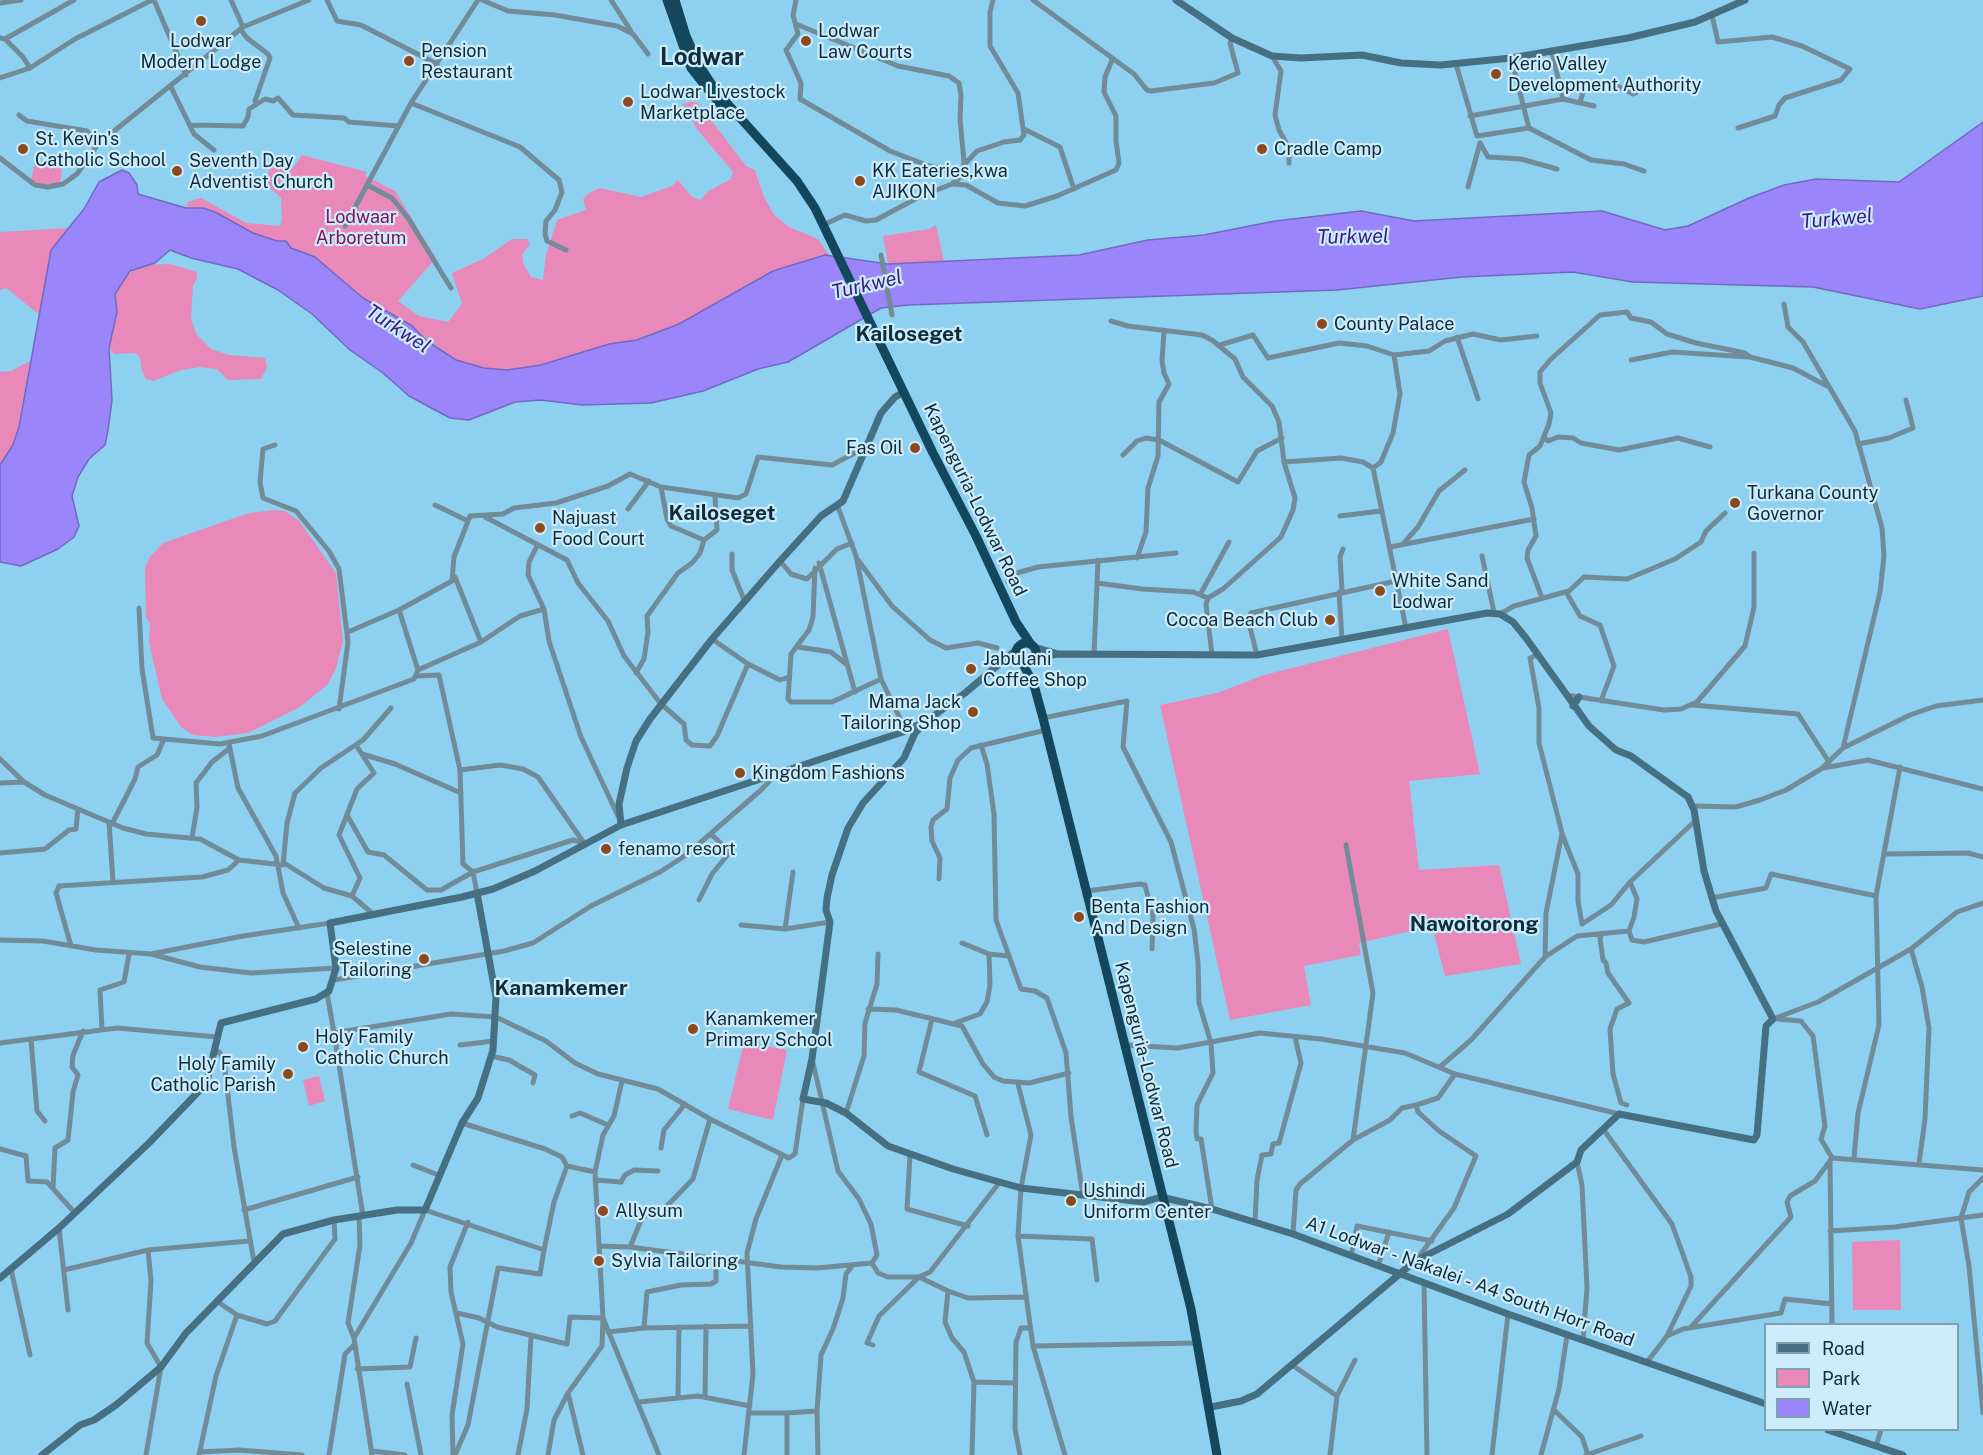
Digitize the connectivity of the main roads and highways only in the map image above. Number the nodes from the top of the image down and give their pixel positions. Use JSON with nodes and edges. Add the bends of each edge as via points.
{"nodes":[{"id":1,"x":667,"y":0,"type":"edge"},
{"id":2,"x":675,"y":0,"type":"edge"},
{"id":3,"x":753,"y":135,"type":"junction"},
{"id":4,"x":1016,"y":622,"type":"junction"},
{"id":5,"x":1032,"y":645,"type":"junction"},
{"id":6,"x":1016,"y":649,"type":"junction"},
{"id":7,"x":1034,"y":659,"type":"junction"},
{"id":8,"x":1021,"y":661,"type":"junction"},
{"id":9,"x":1034,"y":685,"type":"junction"},
{"id":10,"x":1217,"y":1455,"type":"edge"}],
"edges":[{"from":1,"to":3,"type":"highway","via":[[691,68],[731,118]]},
{"from":2,"to":3,"type":"highway","via":[[699,65]]},
{"from":3,"to":4,"type":"highway","name":"Kapenguria-Lodwar Road","via":[[797,181],[823,225]]},
{"from":4,"to":5,"type":"highway","name":"Kapenguria-Lodwar Road"},
{"from":4,"to":6,"type":"highway","name":"Kapenguria-Lodwar Road"},
{"from":5,"to":6,"type":"highway","via":[[1022,643]]},
{"from":5,"to":7,"type":"highway"},
{"from":6,"to":8,"type":"highway"},
{"from":7,"to":8,"type":"highway","via":[[1030,663]]},
{"from":7,"to":9,"type":"highway","name":"Kapenguria-Lodwar Road"},
{"from":8,"to":9,"type":"highway","name":"Kapenguria-Lodwar Road"},
{"from":9,"to":10,"type":"highway","name":"Kapenguria-Lodwar Road","via":[[1198,1343]]}]}
